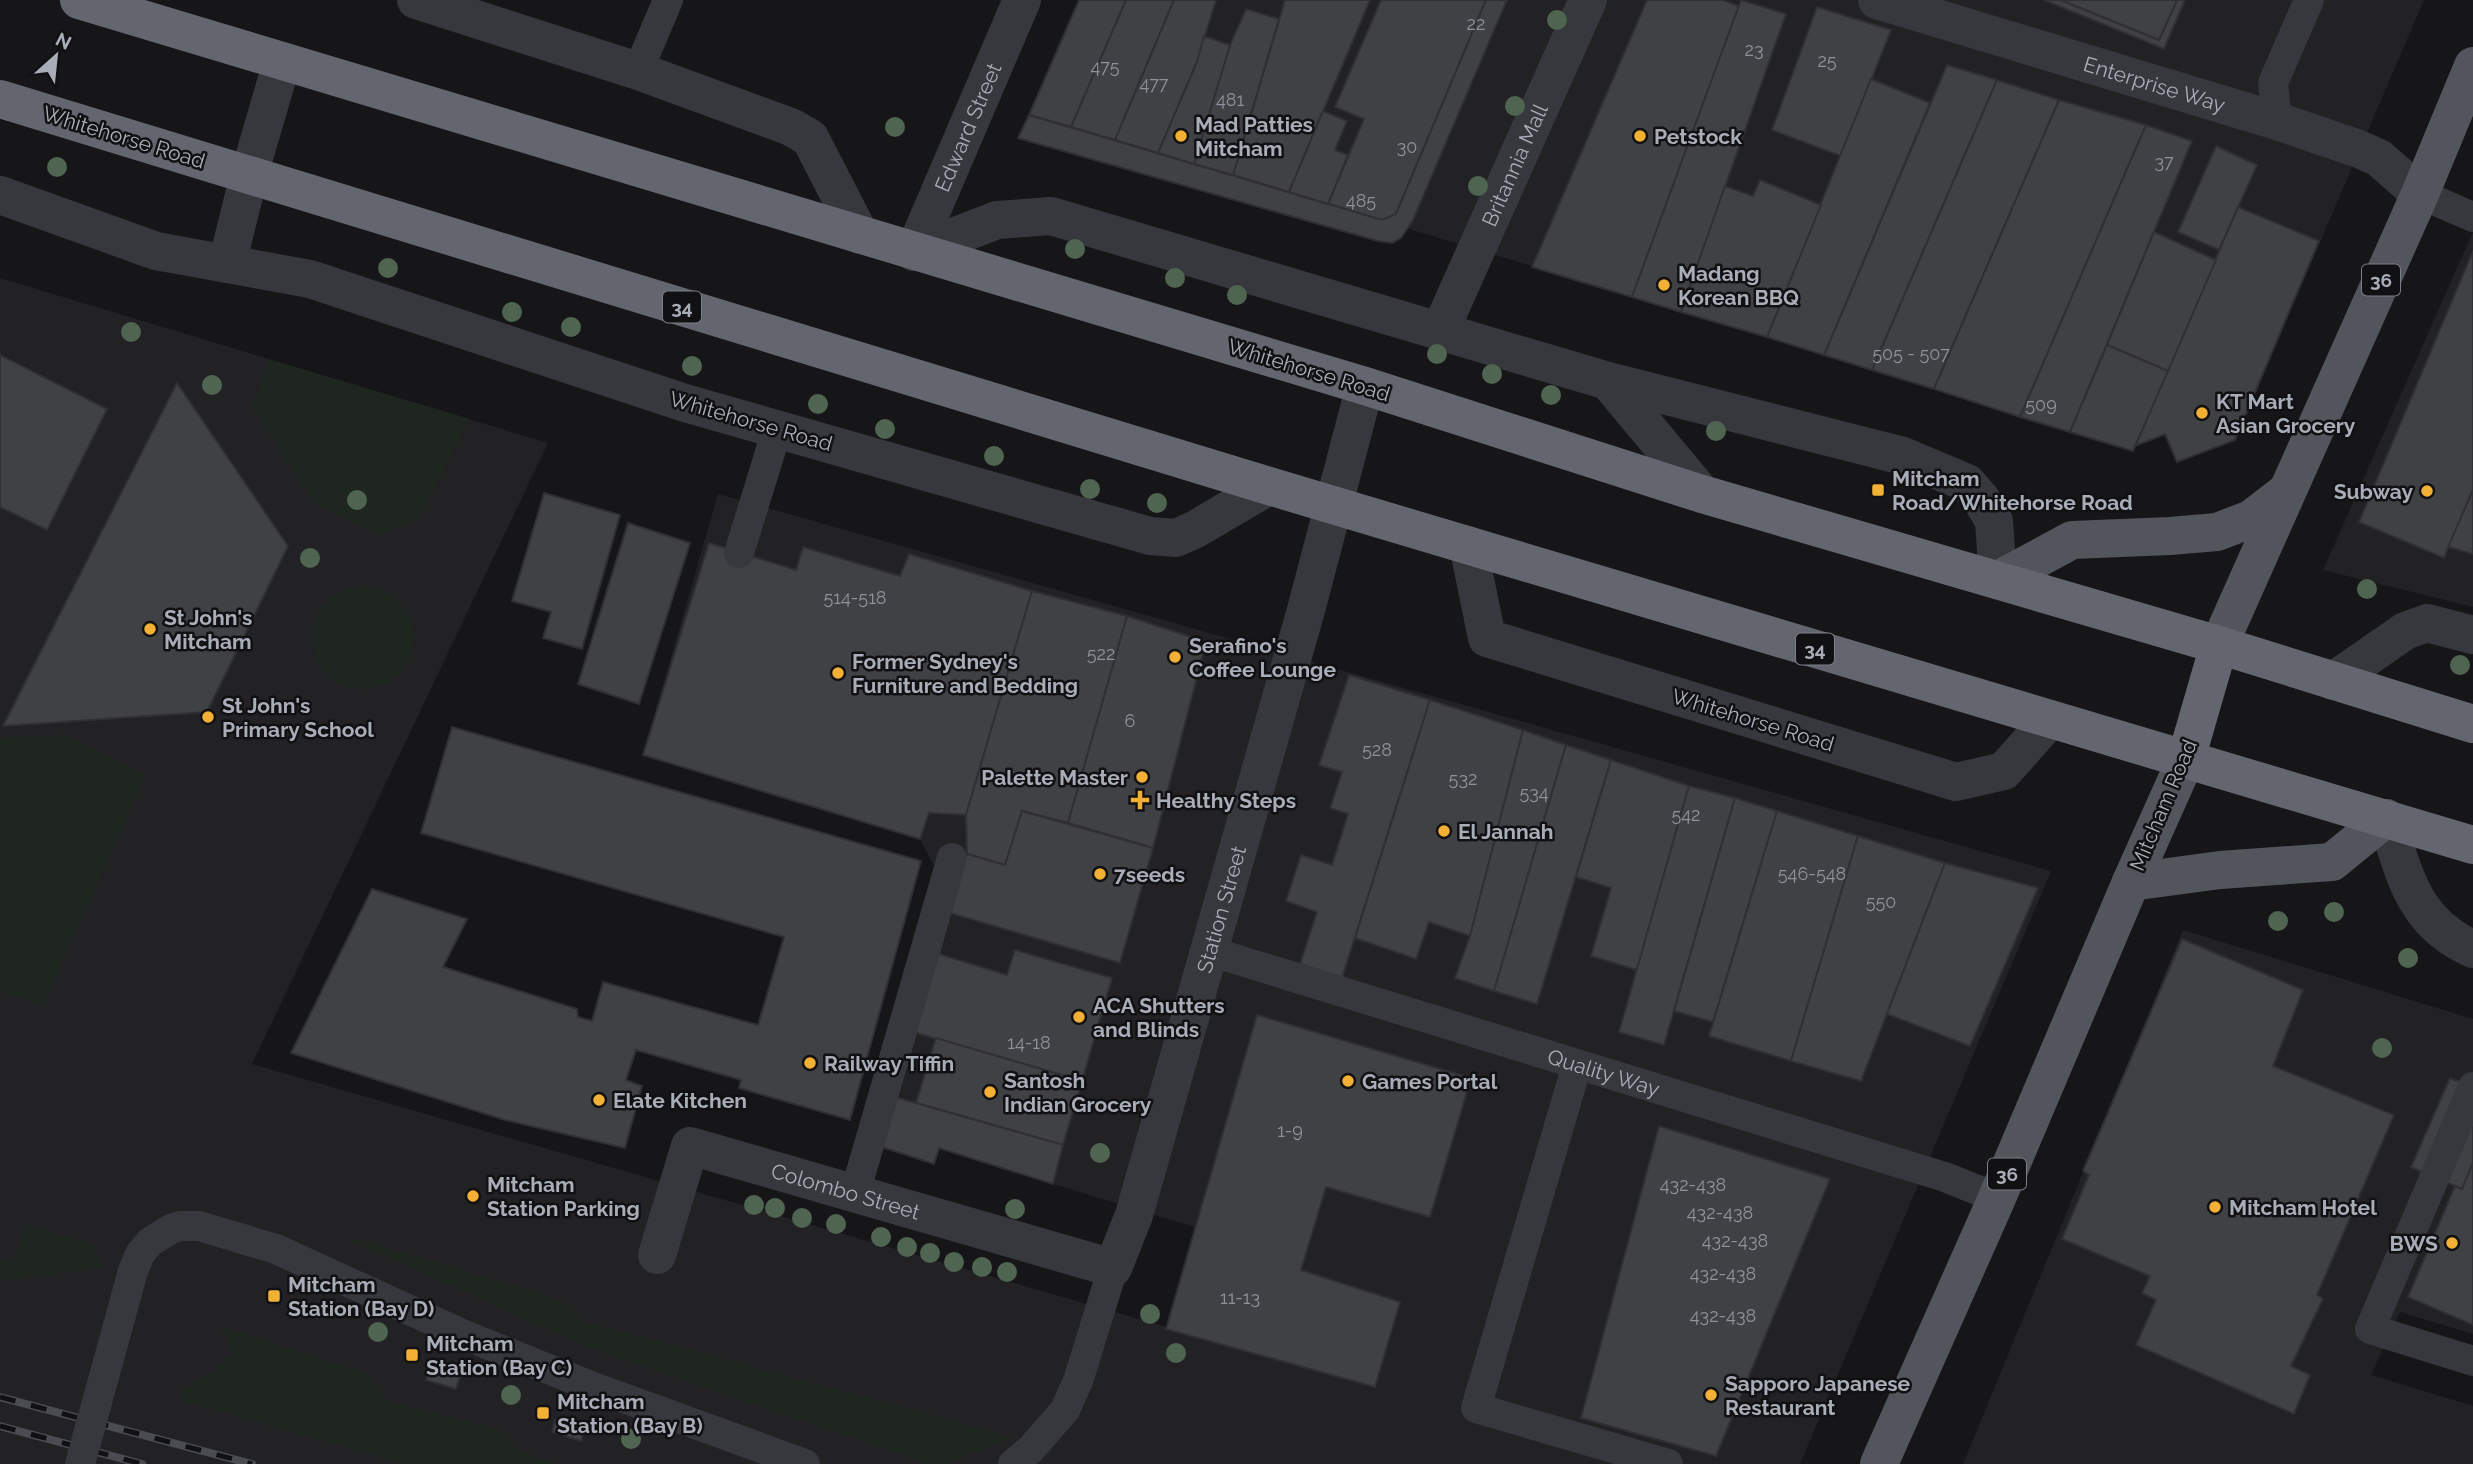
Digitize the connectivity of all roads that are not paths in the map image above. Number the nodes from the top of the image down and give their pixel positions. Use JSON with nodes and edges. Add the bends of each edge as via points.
{"nodes":[{"id":1,"x":79,"y":0,"type":"edge"},
{"id":2,"x":416,"y":0,"type":"edge"},
{"id":3,"x":668,"y":0,"type":"edge"},
{"id":4,"x":1022,"y":0,"type":"edge"},
{"id":5,"x":1588,"y":0,"type":"edge"},
{"id":6,"x":1877,"y":0,"type":"edge"},
{"id":7,"x":2309,"y":0,"type":"edge"},
{"id":8,"x":282,"y":62,"type":"junction"},
{"id":9,"x":2473,"y":66,"type":"edge"},
{"id":10,"x":638,"y":71,"type":"junction"},
{"id":11,"x":0,"y":99,"type":"edge"},
{"id":12,"x":2277,"y":121,"type":"junction"},
{"id":13,"x":249,"y":175,"type":"junction"},
{"id":14,"x":2420,"y":194,"type":"junction"},
{"id":15,"x":0,"y":195,"type":"edge"},
{"id":16,"x":2473,"y":217,"type":"edge"},
{"id":17,"x":860,"y":235,"type":"junction"},
{"id":18,"x":914,"y":252,"type":"junction"},
{"id":19,"x":227,"y":264,"type":"junction"},
{"id":20,"x":1440,"y":331,"type":"junction"},
{"id":21,"x":1608,"y":381,"type":"junction"},
{"id":22,"x":1365,"y":386,"type":"junction"},
{"id":23,"x":777,"y":430,"type":"junction"},
{"id":24,"x":1269,"y":486,"type":"junction"},
{"id":25,"x":2287,"y":491,"type":"junction"},
{"id":26,"x":1702,"y":494,"type":"junction"},
{"id":27,"x":1335,"y":505,"type":"junction"},
{"id":28,"x":1468,"y":545,"type":"junction"},
{"id":29,"x":739,"y":553,"type":"dead end"},
{"id":30,"x":1998,"y":580,"type":"junction"},
{"id":31,"x":2473,"y":635,"type":"edge"},
{"id":32,"x":2219,"y":645,"type":"junction"},
{"id":33,"x":2333,"y":681,"type":"junction"},
{"id":34,"x":2050,"y":719,"type":"junction"},
{"id":35,"x":2473,"y":724,"type":"edge"},
{"id":36,"x":2186,"y":759,"type":"junction"},
{"id":37,"x":2386,"y":818,"type":"junction"},
{"id":38,"x":2473,"y":845,"type":"edge"},
{"id":39,"x":952,"y":858,"type":"dead end"},
{"id":40,"x":2131,"y":882,"type":"junction"},
{"id":41,"x":2473,"y":950,"type":"edge"},
{"id":42,"x":1209,"y":951,"type":"junction"},
{"id":43,"x":1577,"y":1065,"type":"junction"},
{"id":44,"x":2473,"y":1087,"type":"edge"},
{"id":45,"x":855,"y":1193,"type":"junction"},
{"id":46,"x":1997,"y":1198,"type":"junction"},
{"id":47,"x":657,"y":1255,"type":"dead end"},
{"id":48,"x":1113,"y":1268,"type":"junction"},
{"id":49,"x":2473,"y":1361,"type":"edge"},
{"id":50,"x":80,"y":1464,"type":"edge"},
{"id":51,"x":805,"y":1464,"type":"edge"},
{"id":52,"x":1013,"y":1464,"type":"edge"},
{"id":53,"x":1668,"y":1464,"type":"edge"},
{"id":54,"x":1879,"y":1464,"type":"edge"}],
"edges":[{"from":1,"to":8,"type":"highway","name":"Whitehorse Road"},
{"from":2,"to":10,"type":"street"},
{"from":3,"to":10,"type":"lane"},
{"from":4,"to":18,"type":"street","name":"Edward Street"},
{"from":5,"to":20,"type":"street","name":"Britannia Mall"},
{"from":6,"to":12,"type":"street","name":"Enterprise Way"},
{"from":7,"to":12,"type":"lane","via":[[2273,83]]},
{"from":8,"to":13,"type":"street"},
{"from":8,"to":17,"type":"highway","name":"Whitehorse Road"},
{"from":9,"to":14,"type":"main road","name":"Mitcham Road","number":"36"},
{"from":10,"to":17,"type":"street","via":[[810,138]]},
{"from":11,"to":13,"type":"highway","name":"Whitehorse Road","number":"34"},
{"from":12,"to":14,"type":"street","name":"Enterprise Way","via":[[2379,158]]},
{"from":13,"to":19,"type":"street"},
{"from":13,"to":24,"type":"highway","name":"Whitehorse Road","number":"34"},
{"from":14,"to":16,"type":"lane"},
{"from":14,"to":25,"type":"main road","name":"Mitcham Road","number":"36"},
{"from":15,"to":19,"type":"street","name":"Whitehorse Road","via":[[156,251]]},
{"from":17,"to":18,"type":"highway","name":"Whitehorse Road"},
{"from":18,"to":20,"type":"street","via":[[997,220],[1051,216]]},
{"from":18,"to":22,"type":"highway","name":"Whitehorse Road"},
{"from":19,"to":23,"type":"street","name":"Whitehorse Road","via":[[310,279]]},
{"from":20,"to":21,"type":"street"},
{"from":21,"to":26,"type":"street"},
{"from":21,"to":30,"type":"street","via":[[1903,456],[1967,483],[1994,521]]},
{"from":22,"to":26,"type":"highway","name":"Whitehorse Road"},
{"from":22,"to":27,"type":"street","name":"Station Street"},
{"from":23,"to":24,"type":"street","name":"Whitehorse Road","via":[[1150,536],[1176,538]]},
{"from":23,"to":29,"type":"lane"},
{"from":24,"to":27,"type":"highway","name":"Whitehorse Road","number":"34"},
{"from":25,"to":30,"type":"main road","via":[[2252,519],[2217,532],[2072,540]]},
{"from":25,"to":32,"type":"main road","name":"Mitcham Road","number":"36"},
{"from":26,"to":30,"type":"highway","name":"Whitehorse Road"},
{"from":27,"to":28,"type":"highway","name":"Whitehorse Road","number":"34"},
{"from":27,"to":42,"type":"street","name":"Station Street"},
{"from":28,"to":34,"type":"highway","name":"Whitehorse Road","number":"34"},
{"from":28,"to":34,"type":"street","name":"Whitehorse Road","via":[[1488,638],[1956,782],[2004,771]]},
{"from":30,"to":32,"type":"highway","name":"Whitehorse Road"},
{"from":31,"to":33,"type":"street","via":[[2427,623],[2404,631]]},
{"from":32,"to":33,"type":"highway","name":"Whitehorse Road"},
{"from":32,"to":36,"type":"highway","name":"Mitcham Road","number":"36"},
{"from":33,"to":35,"type":"highway","name":"Whitehorse Road"},
{"from":34,"to":36,"type":"highway","name":"Whitehorse Road","number":"34"},
{"from":36,"to":37,"type":"highway","name":"Whitehorse Road","number":"34"},
{"from":36,"to":40,"type":"main road","name":"Mitcham Road","number":"36"},
{"from":37,"to":38,"type":"highway","name":"Whitehorse Road","number":"34"},
{"from":37,"to":40,"type":"main road","via":[[2332,862]]},
{"from":37,"to":41,"type":"street","via":[[2407,883],[2425,915],[2437,929]]},
{"from":39,"to":45,"type":"lane"},
{"from":40,"to":46,"type":"main road","name":"Mitcham Road","number":"36"},
{"from":42,"to":43,"type":"lane","name":"Quality Way"},
{"from":42,"to":48,"type":"street","name":"Station Street","via":[[1134,1215]]},
{"from":43,"to":46,"type":"lane","name":"Quality Way","via":[[1938,1174]]},
{"from":43,"to":53,"type":"lane","via":[[1476,1408]]},
{"from":44,"to":49,"type":"lane","via":[[2370,1329]]},
{"from":45,"to":47,"type":"street","name":"Colombo Street","via":[[690,1146]]},
{"from":45,"to":48,"type":"street","name":"Colombo Street"},
{"from":46,"to":54,"type":"main road","name":"Mitcham Road","number":"36"},
{"from":48,"to":52,"type":"lane","via":[[1069,1402]]},
{"from":50,"to":51,"type":"lane","bridge":true,"via":[[133,1271],[146,1246],[172,1229],[189,1225],[276,1249],[462,1334]]}]}
